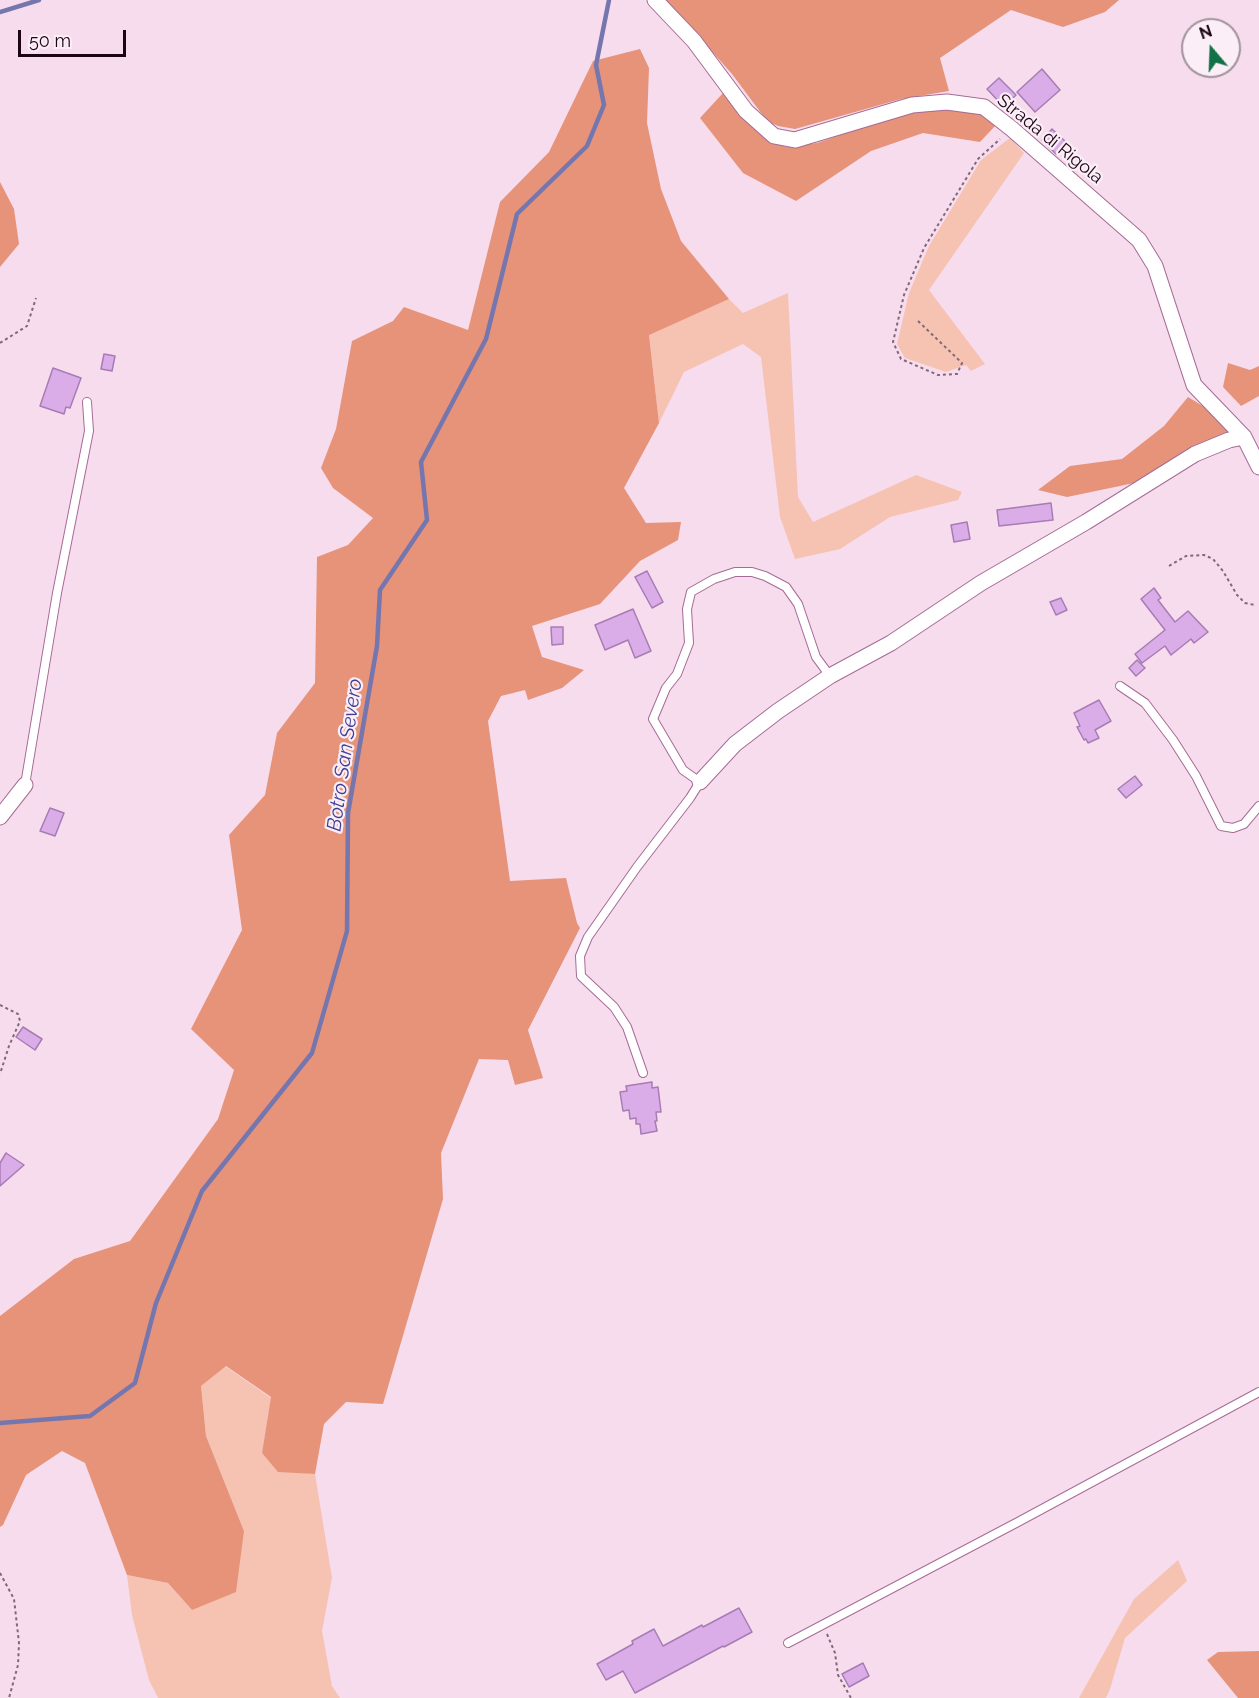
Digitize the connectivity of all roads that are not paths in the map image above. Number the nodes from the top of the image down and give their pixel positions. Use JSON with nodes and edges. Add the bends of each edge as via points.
{"nodes":[{"id":1,"x":655,"y":0,"type":"edge"},
{"id":2,"x":87,"y":402,"type":"dead end"},
{"id":3,"x":1244,"y":437,"type":"junction"},
{"id":4,"x":1259,"y":467,"type":"edge"},
{"id":5,"x":830,"y":676,"type":"junction"},
{"id":6,"x":1120,"y":686,"type":"dead end"},
{"id":7,"x":700,"y":782,"type":"junction"},
{"id":8,"x":25,"y":785,"type":"joint"},
{"id":9,"x":1259,"y":806,"type":"edge"},
{"id":10,"x":0,"y":817,"type":"edge"},
{"id":11,"x":643,"y":1073,"type":"dead end"},
{"id":12,"x":1259,"y":1392,"type":"edge"},
{"id":13,"x":788,"y":1643,"type":"dead end"}],
"edges":[{"from":1,"to":3,"type":"street","name":"Strada di Rigola","via":[[694,41],[746,111],[774,136],[795,140],[912,105],[947,102],[984,107],[1139,240],[1155,266],[1194,385]]},
{"from":2,"to":8,"type":"lane","via":[[90,431],[57,593]]},
{"from":3,"to":4,"type":"street","name":"Strada di Rigola"},
{"from":3,"to":5,"type":"street","via":[[1195,454],[981,583],[891,644]]},
{"from":5,"to":7,"type":"street","via":[[735,744]]},
{"from":5,"to":7,"type":"lane","via":[[816,657],[798,604],[786,587],[752,572],[735,572],[691,591],[687,609],[689,643],[652,719],[683,770]]},
{"from":6,"to":9,"type":"lane","via":[[1145,703],[1173,740],[1221,826],[1233,828],[1244,824]]},
{"from":7,"to":11,"type":"lane","via":[[588,937],[580,956],[582,976],[614,1007],[627,1027]]},
{"from":8,"to":10,"type":"street"},
{"from":12,"to":13,"type":"lane"}]}
